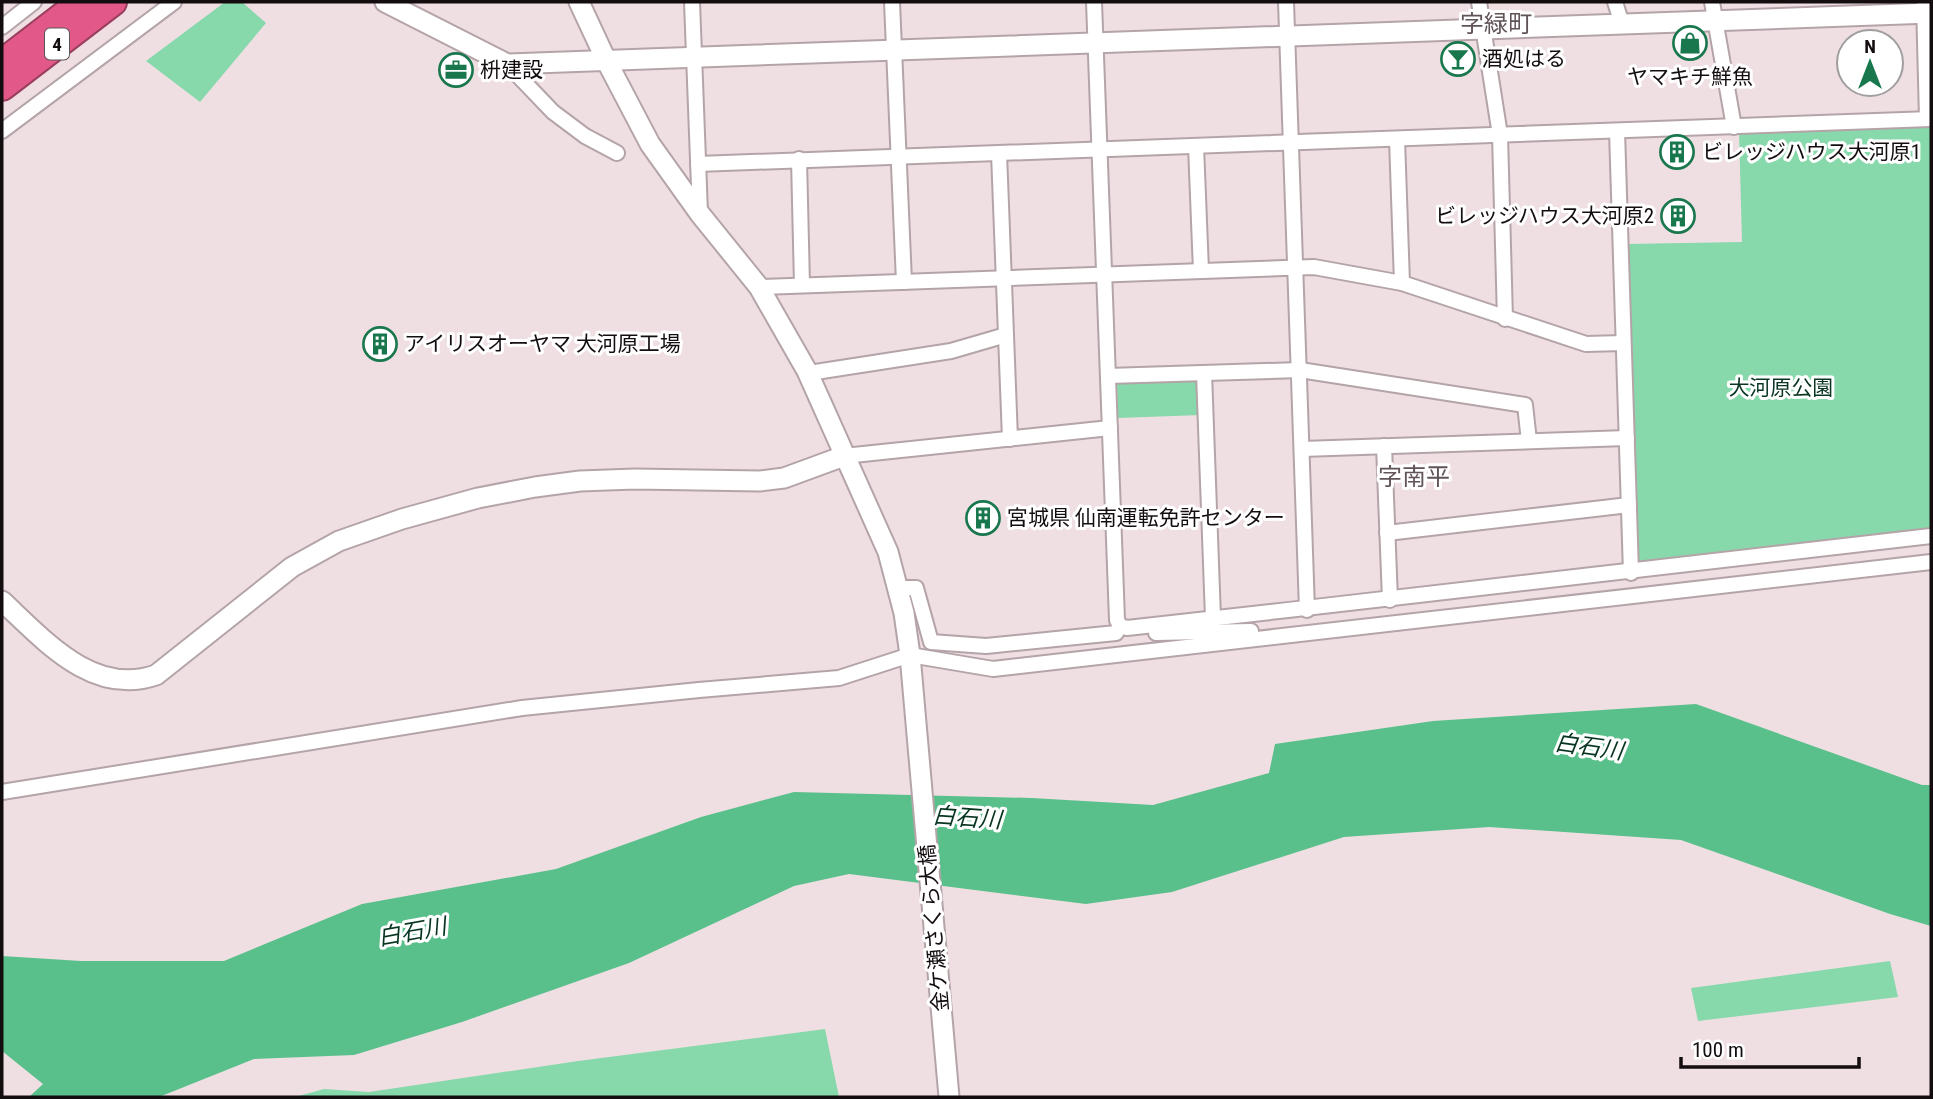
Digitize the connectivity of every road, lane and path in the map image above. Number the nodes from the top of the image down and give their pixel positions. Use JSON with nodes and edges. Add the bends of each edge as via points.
{"nodes":[{"id":1,"x":34,"y":2,"type":"edge"},
{"id":2,"x":81,"y":2,"type":"edge"},
{"id":3,"x":113,"y":2,"type":"edge"},
{"id":4,"x":174,"y":2,"type":"edge"},
{"id":5,"x":385,"y":2,"type":"edge"},
{"id":6,"x":579,"y":2,"type":"edge"},
{"id":7,"x":692,"y":2,"type":"edge"},
{"id":8,"x":892,"y":2,"type":"edge"},
{"id":9,"x":1094,"y":2,"type":"edge"},
{"id":10,"x":1286,"y":2,"type":"edge"},
{"id":11,"x":1479,"y":2,"type":"edge"},
{"id":12,"x":1615,"y":2,"type":"edge"},
{"id":13,"x":1927,"y":9,"type":"edge"},
{"id":14,"x":1713,"y":11,"type":"edge"},
{"id":15,"x":1622,"y":24,"type":"junction"},
{"id":16,"x":2,"y":27,"type":"edge"},
{"id":17,"x":1484,"y":30,"type":"junction"},
{"id":18,"x":1287,"y":37,"type":"junction"},
{"id":19,"x":1096,"y":44,"type":"junction"},
{"id":20,"x":894,"y":52,"type":"junction"},
{"id":21,"x":694,"y":59,"type":"junction"},
{"id":22,"x":607,"y":62,"type":"junction"},
{"id":23,"x":2,"y":63,"type":"edge"},
{"id":24,"x":507,"y":64,"type":"junction"},
{"id":25,"x":2,"y":87,"type":"edge"},
{"id":26,"x":1929,"y":119,"type":"edge"},
{"id":27,"x":1734,"y":127,"type":"junction"},
{"id":28,"x":2,"y":131,"type":"edge"},
{"id":29,"x":1617,"y":131,"type":"junction"},
{"id":30,"x":1500,"y":135,"type":"junction"},
{"id":31,"x":1397,"y":139,"type":"junction"},
{"id":32,"x":1292,"y":143,"type":"junction"},
{"id":33,"x":1196,"y":146,"type":"junction"},
{"id":34,"x":1100,"y":149,"type":"junction"},
{"id":35,"x":617,"y":153,"type":"dead end"},
{"id":36,"x":999,"y":153,"type":"junction"},
{"id":37,"x":899,"y":156,"type":"junction"},
{"id":38,"x":799,"y":159,"type":"junction"},
{"id":39,"x":698,"y":164,"type":"junction"},
{"id":40,"x":700,"y":214,"type":"junction"},
{"id":41,"x":1296,"y":267,"type":"junction"},
{"id":42,"x":1201,"y":271,"type":"junction"},
{"id":43,"x":1104,"y":274,"type":"junction"},
{"id":44,"x":1004,"y":278,"type":"junction"},
{"id":45,"x":904,"y":282,"type":"junction"},
{"id":46,"x":1402,"y":283,"type":"junction"},
{"id":47,"x":802,"y":285,"type":"junction"},
{"id":48,"x":759,"y":287,"type":"junction"},
{"id":49,"x":1505,"y":319,"type":"junction"},
{"id":50,"x":1006,"y":335,"type":"junction"},
{"id":51,"x":1623,"y":343,"type":"junction"},
{"id":52,"x":1300,"y":370,"type":"junction"},
{"id":53,"x":809,"y":373,"type":"junction"},
{"id":54,"x":1204,"y":373,"type":"junction"},
{"id":55,"x":1108,"y":376,"type":"junction"},
{"id":56,"x":1110,"y":428,"type":"junction"},
{"id":57,"x":1627,"y":438,"type":"junction"},
{"id":58,"x":1010,"y":439,"type":"junction"},
{"id":59,"x":1529,"y":441,"type":"junction"},
{"id":60,"x":1384,"y":446,"type":"junction"},
{"id":61,"x":1302,"y":449,"type":"junction"},
{"id":62,"x":845,"y":456,"type":"junction"},
{"id":63,"x":1629,"y":505,"type":"junction"},
{"id":64,"x":1387,"y":533,"type":"junction"},
{"id":65,"x":1931,"y":536,"type":"edge"},
{"id":66,"x":1931,"y":562,"type":"edge"},
{"id":67,"x":1632,"y":573,"type":"junction"},
{"id":68,"x":898,"y":587,"type":"junction"},
{"id":69,"x":1390,"y":600,"type":"junction"},
{"id":70,"x":2,"y":601,"type":"edge"},
{"id":71,"x":1307,"y":610,"type":"junction"},
{"id":72,"x":1213,"y":618,"type":"junction"},
{"id":73,"x":1147,"y":625,"type":"junction"},
{"id":74,"x":1121,"y":626,"type":"junction"},
{"id":75,"x":1285,"y":636,"type":"junction"},
{"id":76,"x":910,"y":655,"type":"junction"},
{"id":77,"x":2,"y":792,"type":"edge"},
{"id":78,"x":948,"y":1097,"type":"edge"}],
"edges":[{"from":1,"to":16,"type":"street"},
{"from":2,"to":23,"type":"highway","number":"4"},
{"from":3,"to":25,"type":"highway","number":"4"},
{"from":4,"to":28,"type":"street"},
{"from":5,"to":24,"type":"street"},
{"from":6,"to":22,"type":"street","name":"金ケ瀬さくら大橋"},
{"from":7,"to":21,"type":"street"},
{"from":8,"to":20,"type":"street"},
{"from":9,"to":19,"type":"street"},
{"from":10,"to":18,"type":"street"},
{"from":11,"to":17,"type":"street"},
{"from":12,"to":15,"type":"street"},
{"from":13,"to":14,"type":"street"},
{"from":13,"to":26,"type":"street"},
{"from":14,"to":15,"type":"street"},
{"from":14,"to":27,"type":"street"},
{"from":15,"to":17,"type":"street"},
{"from":17,"to":18,"type":"street"},
{"from":17,"to":30,"type":"street"},
{"from":18,"to":19,"type":"street"},
{"from":18,"to":32,"type":"street"},
{"from":19,"to":20,"type":"street"},
{"from":19,"to":34,"type":"street"},
{"from":20,"to":21,"type":"street"},
{"from":20,"to":37,"type":"street"},
{"from":21,"to":22,"type":"street"},
{"from":21,"to":39,"type":"street"},
{"from":22,"to":24,"type":"street"},
{"from":22,"to":40,"type":"street","name":"金ケ瀬さくら大橋","via":[[650,144]]},
{"from":24,"to":35,"type":"street","via":[[553,112]]},
{"from":26,"to":27,"type":"street"},
{"from":27,"to":29,"type":"street"},
{"from":29,"to":30,"type":"street"},
{"from":29,"to":51,"type":"street"},
{"from":30,"to":31,"type":"street"},
{"from":30,"to":49,"type":"street"},
{"from":31,"to":32,"type":"street"},
{"from":31,"to":46,"type":"street"},
{"from":32,"to":33,"type":"street"},
{"from":32,"to":41,"type":"street"},
{"from":33,"to":34,"type":"street"},
{"from":33,"to":42,"type":"street"},
{"from":34,"to":36,"type":"street"},
{"from":34,"to":43,"type":"street"},
{"from":36,"to":37,"type":"street"},
{"from":36,"to":44,"type":"street"},
{"from":37,"to":38,"type":"street"},
{"from":37,"to":45,"type":"street"},
{"from":38,"to":39,"type":"street"},
{"from":38,"to":47,"type":"street"},
{"from":39,"to":40,"type":"street"},
{"from":40,"to":48,"type":"street","name":"金ケ瀬さくら大橋"},
{"from":41,"to":42,"type":"street"},
{"from":41,"to":46,"type":"street"},
{"from":41,"to":52,"type":"street"},
{"from":42,"to":43,"type":"street"},
{"from":43,"to":44,"type":"street"},
{"from":43,"to":55,"type":"street"},
{"from":44,"to":45,"type":"street"},
{"from":44,"to":50,"type":"street"},
{"from":45,"to":47,"type":"street"},
{"from":46,"to":49,"type":"street"},
{"from":47,"to":48,"type":"street"},
{"from":48,"to":53,"type":"street","name":"金ケ瀬さくら大橋"},
{"from":49,"to":51,"type":"street","via":[[1586,344]]},
{"from":50,"to":53,"type":"street","via":[[951,351]]},
{"from":50,"to":58,"type":"street"},
{"from":51,"to":57,"type":"street"},
{"from":52,"to":54,"type":"street"},
{"from":52,"to":59,"type":"street","via":[[1525,405]]},
{"from":52,"to":61,"type":"street"},
{"from":53,"to":62,"type":"street","name":"金ケ瀬さくら大橋"},
{"from":54,"to":55,"type":"street"},
{"from":54,"to":72,"type":"street"},
{"from":55,"to":56,"type":"street"},
{"from":56,"to":58,"type":"street"},
{"from":56,"to":74,"type":"street","via":[[1117,620]]},
{"from":57,"to":59,"type":"street"},
{"from":57,"to":63,"type":"street"},
{"from":58,"to":62,"type":"street"},
{"from":59,"to":60,"type":"street"},
{"from":60,"to":61,"type":"street"},
{"from":60,"to":64,"type":"street"},
{"from":61,"to":71,"type":"street"},
{"from":62,"to":68,"type":"street","name":"金ケ瀬さくら大橋","via":[[888,552]]},
{"from":62,"to":70,"type":"street","via":[[784,478],[580,481],[489,496],[402,519],[339,541],[292,567],[156,676],[140,681],[107,678],[87,670],[57,651]]},
{"from":63,"to":64,"type":"street"},
{"from":63,"to":67,"type":"street"},
{"from":64,"to":69,"type":"street"},
{"from":65,"to":67,"type":"street"},
{"from":66,"to":75,"type":"street"},
{"from":67,"to":69,"type":"street"},
{"from":68,"to":74,"type":"street","via":[[916,588],[931,642],[986,646],[1116,633]]},
{"from":68,"to":76,"type":"street","name":"金ケ瀬さくら大橋"},
{"from":69,"to":71,"type":"street"},
{"from":71,"to":72,"type":"street"},
{"from":72,"to":73,"type":"street"},
{"from":73,"to":74,"type":"street"},
{"from":73,"to":75,"type":"street","via":[[1155,633],[1258,631]]},
{"from":75,"to":76,"type":"street","via":[[993,669]]},
{"from":76,"to":77,"type":"street","via":[[839,678],[522,708]]},
{"from":76,"to":78,"type":"street","name":"金ケ瀬さくら大橋"}]}
